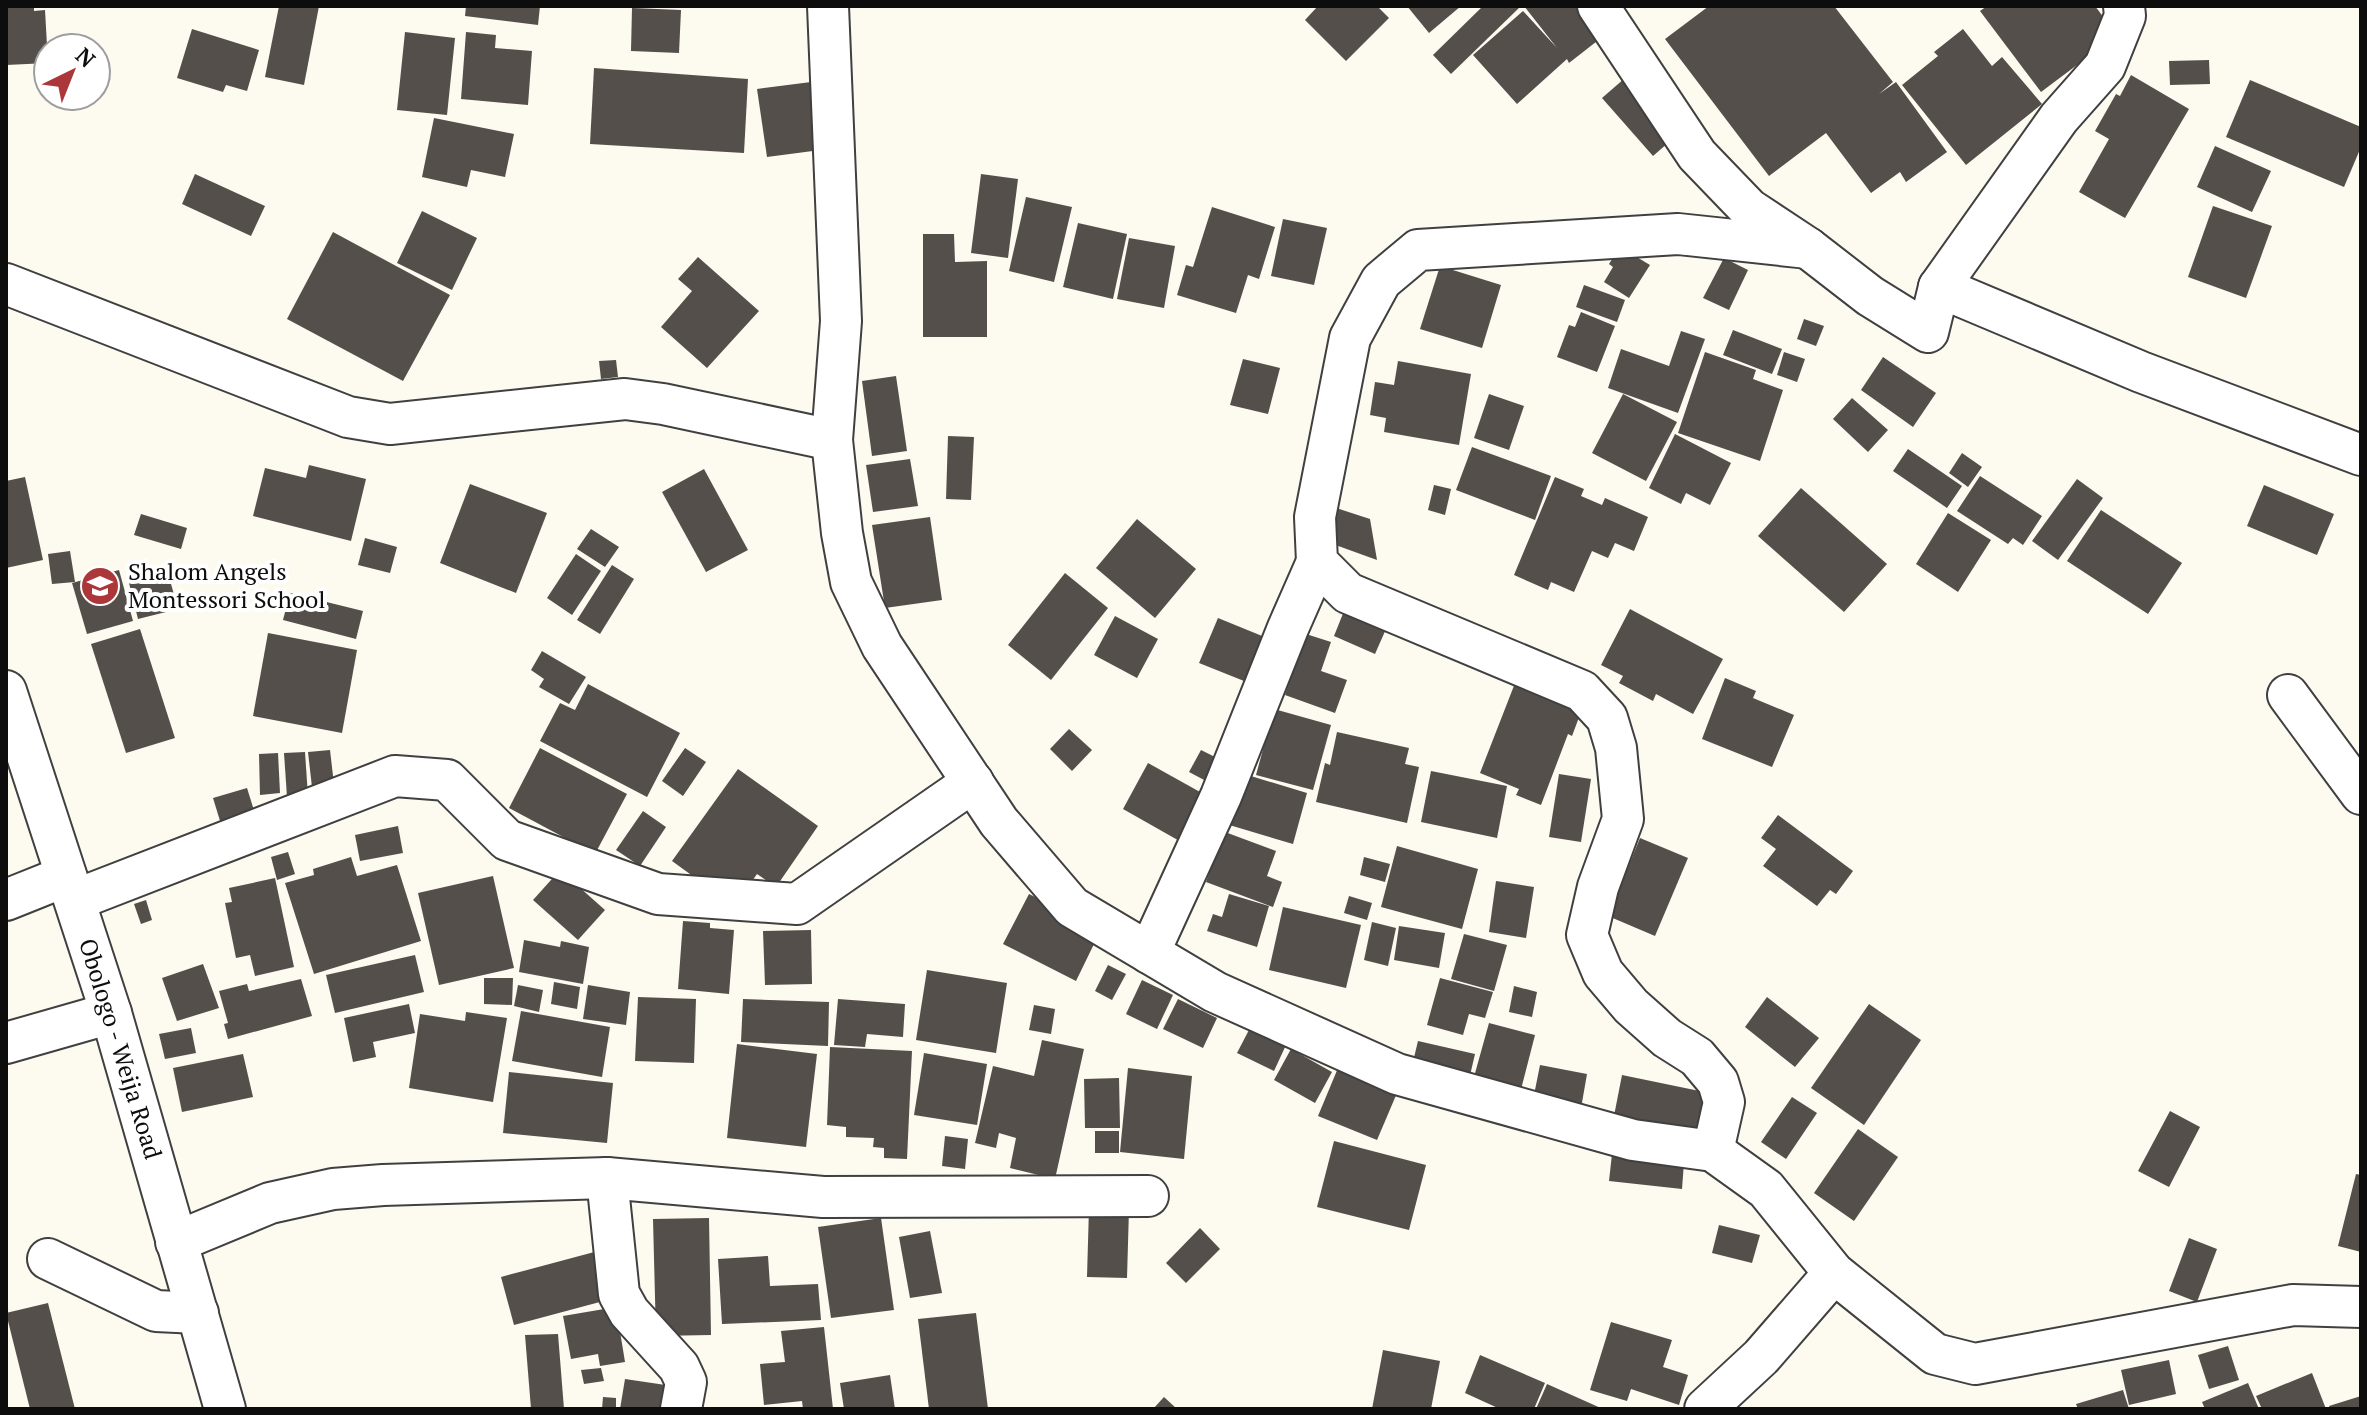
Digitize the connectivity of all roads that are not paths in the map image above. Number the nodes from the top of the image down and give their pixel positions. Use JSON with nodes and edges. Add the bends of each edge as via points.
{"nodes":[{"id":1,"x":828,"y":6,"type":"edge"},
{"id":2,"x":1598,"y":6,"type":"edge"},
{"id":3,"x":2124,"y":6,"type":"edge"},
{"id":4,"x":1808,"y":248,"type":"junction"},
{"id":5,"x":6,"y":284,"type":"edge"},
{"id":6,"x":1939,"y":287,"type":"junction"},
{"id":7,"x":832,"y":440,"type":"junction"},
{"id":8,"x":2361,"y":455,"type":"edge"},
{"id":9,"x":1317,"y":562,"type":"junction"},
{"id":10,"x":6,"y":691,"type":"edge"},
{"id":11,"x":2288,"y":695,"type":"dead end"},
{"id":12,"x":16,"y":755,"type":"edge"},
{"id":13,"x":973,"y":782,"type":"junction"},
{"id":14,"x":2361,"y":794,"type":"edge"},
{"id":15,"x":70,"y":888,"type":"junction"},
{"id":16,"x":6,"y":900,"type":"edge"},
{"id":17,"x":1149,"y":953,"type":"junction"},
{"id":18,"x":111,"y":1013,"type":"junction"},
{"id":19,"x":6,"y":1043,"type":"edge"},
{"id":20,"x":1713,"y":1151,"type":"junction"},
{"id":21,"x":607,"y":1178,"type":"junction"},
{"id":22,"x":1148,"y":1196,"type":"dead end"},
{"id":23,"x":176,"y":1242,"type":"junction"},
{"id":24,"x":48,"y":1259,"type":"dead end"},
{"id":25,"x":1834,"y":1273,"type":"junction"},
{"id":26,"x":2361,"y":1307,"type":"edge"},
{"id":27,"x":198,"y":1313,"type":"junction"},
{"id":28,"x":225,"y":1409,"type":"edge"},
{"id":29,"x":681,"y":1409,"type":"edge"},
{"id":30,"x":1705,"y":1409,"type":"edge"}],
"edges":[{"from":1,"to":7,"type":"street","via":[[841,321]]},
{"from":2,"to":4,"type":"street","via":[[1697,155],[1749,209]]},
{"from":3,"to":6,"type":"street","via":[[2105,66],[2059,118]]},
{"from":4,"to":6,"type":"street","via":[[1928,332]]},
{"from":4,"to":9,"type":"street","via":[[1678,234],[1418,250],[1381,281],[1350,338],[1315,517]]},
{"from":5,"to":7,"type":"street","via":[[348,417],[390,424],[625,399]]},
{"from":6,"to":8,"type":"street","via":[[2141,372]]},
{"from":7,"to":13,"type":"street","via":[[851,582],[882,646]]},
{"from":9,"to":17,"type":"street","via":[[1221,796]]},
{"from":9,"to":20,"type":"street","via":[[1348,593],[1582,691],[1607,718],[1616,748],[1623,819],[1587,935],[1603,973],[1631,1006],[1697,1057],[1718,1082],[1724,1102]]},
{"from":10,"to":12,"type":"street","name":"Obologo - Weija Road"},
{"from":11,"to":14,"type":"street"},
{"from":12,"to":15,"type":"street","name":"Obologo - Weija Road"},
{"from":13,"to":15,"type":"street","via":[[797,904],[658,894],[507,840],[447,780],[395,776]]},
{"from":13,"to":17,"type":"street","via":[[999,822],[1072,907]]},
{"from":15,"to":16,"type":"street"},
{"from":15,"to":18,"type":"street","name":"Obologo - Weija Road"},
{"from":17,"to":20,"type":"street","via":[[1215,992],[1397,1074],[1633,1140]]},
{"from":18,"to":19,"type":"street"},
{"from":18,"to":23,"type":"street","name":"Obologo - Weija Road"},
{"from":20,"to":25,"type":"street","via":[[1766,1189]]},
{"from":21,"to":22,"type":"street","via":[[823,1197]]},
{"from":21,"to":23,"type":"street","via":[[333,1189],[270,1203]]},
{"from":21,"to":29,"type":"street","via":[[619,1294],[679,1367],[686,1382]]},
{"from":23,"to":27,"type":"street","name":"Obologo - Weija Road"},
{"from":24,"to":27,"type":"street","via":[[156,1311]]},
{"from":25,"to":26,"type":"street","via":[[1935,1354],[1975,1364],[2293,1305]]},
{"from":25,"to":30,"type":"street","via":[[1761,1357]]},
{"from":27,"to":28,"type":"street","name":"Obologo - Weija Road"}]}
